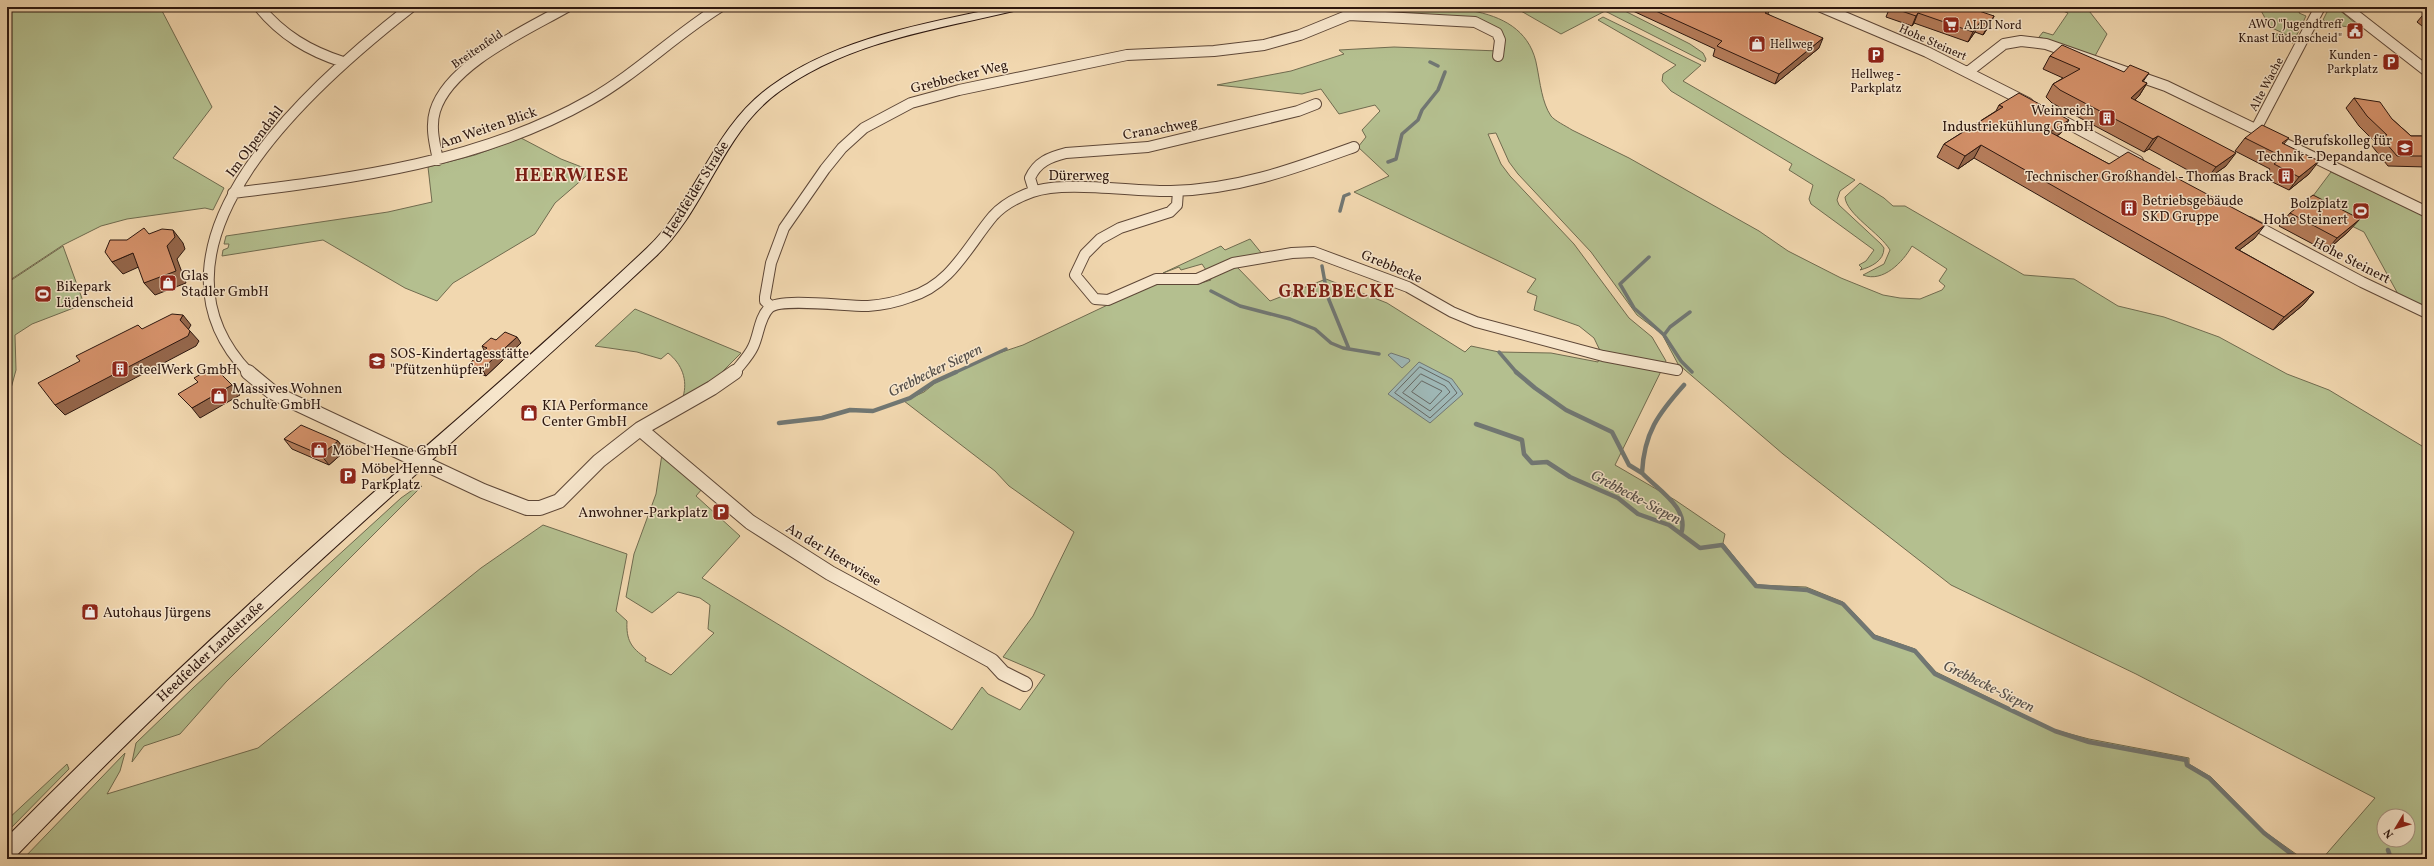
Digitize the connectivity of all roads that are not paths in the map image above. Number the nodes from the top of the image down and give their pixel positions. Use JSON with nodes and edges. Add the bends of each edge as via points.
{"nodes":[{"id":1,"x":259,"y":7,"type":"edge"},
{"id":2,"x":411,"y":7,"type":"edge"},
{"id":3,"x":567,"y":7,"type":"edge"},
{"id":4,"x":720,"y":7,"type":"edge"},
{"id":5,"x":1018,"y":7,"type":"edge"},
{"id":6,"x":1821,"y":7,"type":"edge"},
{"id":7,"x":2320,"y":7,"type":"edge"},
{"id":8,"x":2346,"y":7,"type":"edge"},
{"id":9,"x":1498,"y":56,"type":"dead end"},
{"id":10,"x":343,"y":62,"type":"junction"},
{"id":11,"x":2427,"y":71,"type":"edge"},
{"id":12,"x":1968,"y":72,"type":"junction"},
{"id":13,"x":1316,"y":104,"type":"dead end"},
{"id":14,"x":2256,"y":129,"type":"junction"},
{"id":15,"x":1354,"y":147,"type":"dead end"},
{"id":16,"x":438,"y":160,"type":"junction"},
{"id":17,"x":2145,"y":165,"type":"edge"},
{"id":18,"x":1034,"y":191,"type":"junction"},
{"id":19,"x":1178,"y":191,"type":"junction"},
{"id":20,"x":233,"y":193,"type":"junction"},
{"id":21,"x":2427,"y":212,"type":"edge"},
{"id":22,"x":2240,"y":217,"type":"edge"},
{"id":23,"x":771,"y":306,"type":"junction"},
{"id":24,"x":2427,"y":313,"type":"edge"},
{"id":25,"x":1676,"y":370,"type":"dead end"},
{"id":26,"x":640,"y":429,"type":"junction"},
{"id":27,"x":422,"y":460,"type":"junction"},
{"id":28,"x":1025,"y":684,"type":"dead end"},
{"id":29,"x":7,"y":851,"type":"edge"}],
"edges":[{"from":1,"to":10,"type":"street","via":[[297,44],[323,57]]},
{"from":2,"to":10,"type":"street","name":"Im Olpendahl"},
{"from":3,"to":16,"type":"street","name":"Breitenfeld","via":[[486,55],[449,85],[439,100],[433,121]]},
{"from":4,"to":16,"type":"street","name":"Am Weiten Blick","via":[[691,26],[615,85],[578,107],[502,140]]},
{"from":5,"to":27,"type":"main road","name":"Heedfelder Straße","via":[[858,47],[807,68],[772,90],[731,132],[663,241]]},
{"from":6,"to":12,"type":"street","name":"Hohe Steinert"},
{"from":7,"to":14,"type":"street","name":"Alte Wache"},
{"from":8,"to":11,"type":"street"},
{"from":9,"to":23,"type":"street","name":"Grebbecker Weg","via":[[1500,40],[1497,33],[1475,22],[1349,15],[1300,35],[1264,45],[1224,50],[1127,55],[959,90],[911,103],[872,123],[850,140],[801,202],[784,228],[771,263],[765,301]]},
{"from":10,"to":20,"type":"street","name":"Im Olpendahl","via":[[276,134],[248,168]]},
{"from":12,"to":14,"type":"street","name":"Hohe Steinert","via":[[2004,44],[2021,41],[2046,44],[2142,76]]},
{"from":12,"to":17,"type":"street","name":"Hohe Steinert"},
{"from":13,"to":18,"type":"street","name":"Cranachweg","via":[[1298,111],[1170,143],[1055,155],[1040,163],[1032,172],[1030,178]]},
{"from":14,"to":21,"type":"street","name":"Hohe Steinert"},
{"from":15,"to":19,"type":"street","name":"Dürerweg","via":[[1297,169],[1257,180]]},
{"from":16,"to":20,"type":"street","name":"Am Weiten Blick","via":[[374,173]]},
{"from":18,"to":19,"type":"street","name":"Dürerweg","via":[[1057,187]]},
{"from":18,"to":23,"type":"street","name":"Dürerweg","via":[[1015,199],[994,215],[956,267],[936,285],[912,297],[867,306],[788,303]]},
{"from":19,"to":25,"type":"street","name":"Grebbecke","via":[[1177,205],[1167,214],[1118,228],[1088,250],[1075,275],[1095,299],[1108,300],[1156,279],[1197,279],[1233,263],[1314,252],[1408,287],[1452,312],[1476,322],[1603,356]]},
{"from":20,"to":27,"type":"street","name":"Im Olpendahl","via":[[212,242],[208,279],[215,321],[230,350],[250,374],[272,392]]},
{"from":22,"to":24,"type":"street","name":"Hohe Steinert","via":[[2362,282]]},
{"from":23,"to":26,"type":"street","via":[[764,314],[753,348],[734,373]]},
{"from":26,"to":27,"type":"street","via":[[599,461],[559,501],[540,508],[527,508],[504,499]]},
{"from":26,"to":28,"type":"street","name":"An der Heerwiese","via":[[750,522],[830,573],[992,661],[1003,673]]},
{"from":27,"to":29,"type":"main road","name":"Heedfelder Landstraße","via":[[231,632],[73,783]]}]}
